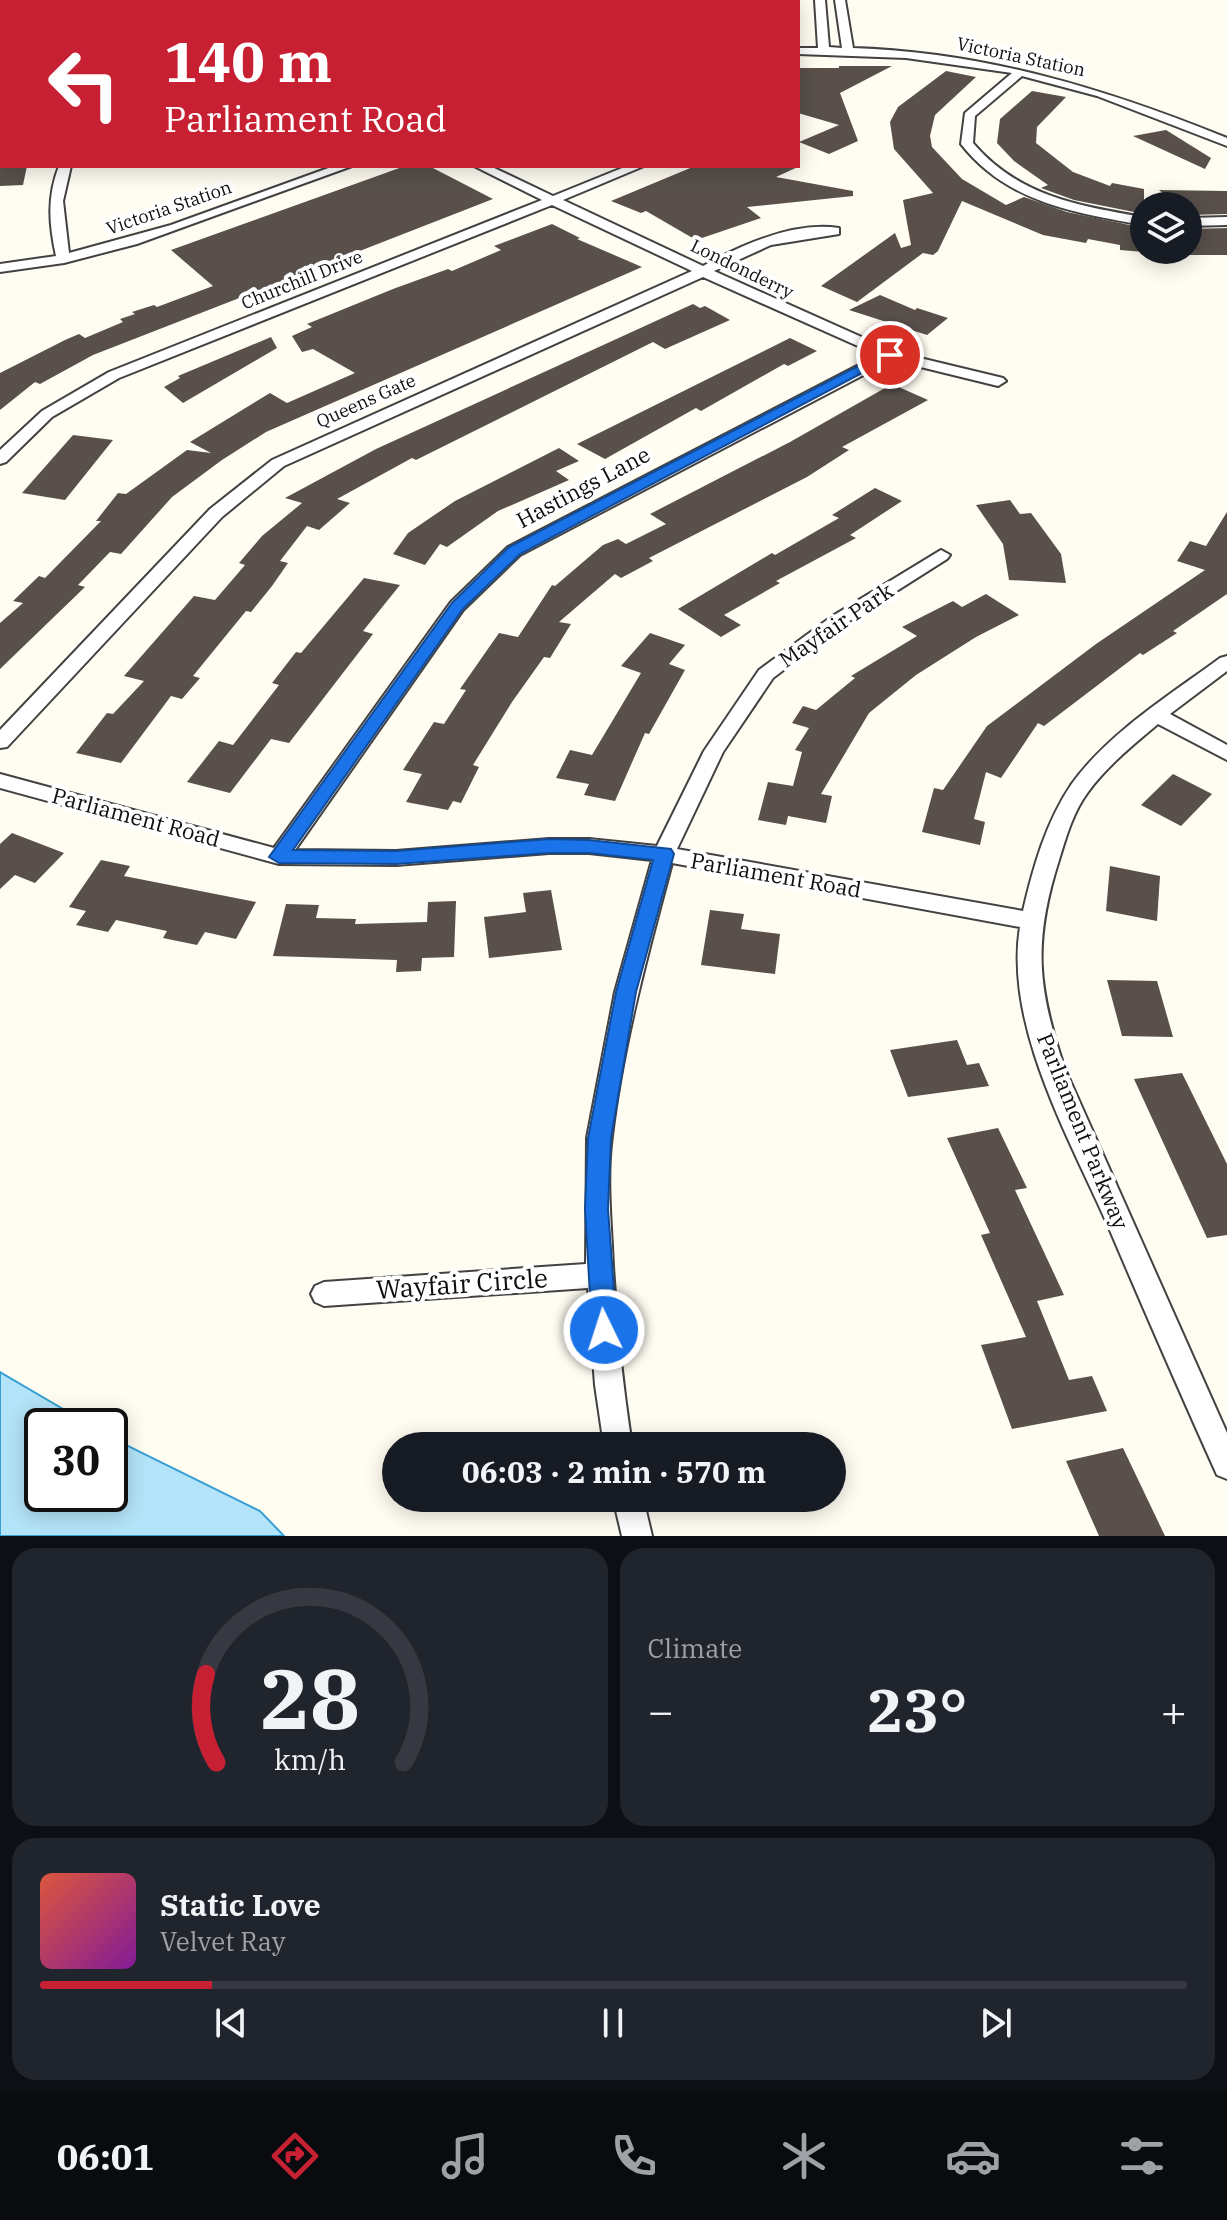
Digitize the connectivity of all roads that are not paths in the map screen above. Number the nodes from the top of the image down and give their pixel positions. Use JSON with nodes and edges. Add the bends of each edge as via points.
{"nodes":[{"id":1,"x":820,"y":0,"type":"edge"},
{"id":2,"x":840,"y":0,"type":"edge"},
{"id":3,"x":800,"y":51,"type":"edge"},
{"id":4,"x":824,"y":51,"type":"junction"},
{"id":5,"x":848,"y":51,"type":"junction"},
{"id":6,"x":1020,"y":72,"type":"junction"},
{"id":7,"x":1227,"y":142,"type":"edge"},
{"id":8,"x":64,"y":168,"type":"edge"},
{"id":9,"x":340,"y":168,"type":"edge"},
{"id":10,"x":484,"y":168,"type":"edge"},
{"id":11,"x":633,"y":168,"type":"edge"},
{"id":12,"x":553,"y":200,"type":"junction"},
{"id":13,"x":1130,"y":219,"type":"edge"},
{"id":14,"x":1227,"y":221,"type":"edge"},
{"id":15,"x":1202,"y":222,"type":"edge"},
{"id":16,"x":834,"y":231,"type":"dead end"},
{"id":17,"x":64,"y":259,"type":"junction"},
{"id":18,"x":0,"y":268,"type":"edge"},
{"id":19,"x":704,"y":271,"type":"junction"},
{"id":20,"x":890,"y":355,"type":"junction"},
{"id":21,"x":998,"y":381,"type":"dead end"},
{"id":22,"x":0,"y":459,"type":"edge"},
{"id":23,"x":941,"y":555,"type":"dead end"},
{"id":24,"x":1227,"y":662,"type":"edge"},
{"id":25,"x":1158,"y":716,"type":"junction"},
{"id":26,"x":0,"y":742,"type":"edge"},
{"id":27,"x":1227,"y":753,"type":"edge"},
{"id":28,"x":0,"y":781,"type":"edge"},
{"id":29,"x":664,"y":854,"type":"junction"},
{"id":30,"x":279,"y":857,"type":"junction"},
{"id":31,"x":1033,"y":921,"type":"junction"},
{"id":32,"x":600,"y":1275,"type":"junction"},
{"id":33,"x":324,"y":1294,"type":"dead end"},
{"id":34,"x":616,"y":1432,"type":"edge"},
{"id":35,"x":1227,"y":1465,"type":"edge"},
{"id":36,"x":631,"y":1512,"type":"edge"},
{"id":37,"x":637,"y":1536,"type":"edge"}],
"edges":[{"from":1,"to":4,"type":"street"},
{"from":2,"to":5,"type":"street"},
{"from":3,"to":4,"type":"street","name":"Victoria Station"},
{"from":4,"to":5,"type":"street","name":"Victoria Station"},
{"from":5,"to":6,"type":"street","name":"Victoria Station"},
{"from":6,"to":7,"type":"street","name":"Victoria Station","via":[[1086,89]]},
{"from":6,"to":13,"type":"street","via":[[969,115],[967,144],[991,171],[1029,193]]},
{"from":8,"to":17,"type":"street","via":[[55,189],[55,226]]},
{"from":9,"to":17,"type":"street","name":"Victoria Station","via":[[124,244]]},
{"from":10,"to":12,"type":"street","name":"Londonderry"},
{"from":11,"to":12,"type":"street","name":"Churchill Drive"},
{"from":12,"to":19,"type":"street","name":"Londonderry"},
{"from":12,"to":22,"type":"street","name":"Churchill Drive","via":[[114,375],[47,414]]},
{"from":14,"to":15,"type":"street"},
{"from":16,"to":19,"type":"street","name":"Queens Gate","via":[[786,235],[741,249]]},
{"from":17,"to":18,"type":"street","name":"Victoria Station"},
{"from":19,"to":20,"type":"street","name":"Londonderry"},
{"from":19,"to":26,"type":"street","name":"Queens Gate","via":[[278,463],[216,513]]},
{"from":20,"to":21,"type":"street","name":"Londonderry"},
{"from":20,"to":30,"type":"street","name":"Hastings Lane","via":[[514,551],[457,606]]},
{"from":23,"to":29,"type":"street","name":"Mayfair Park","via":[[766,674],[714,751]]},
{"from":24,"to":25,"type":"street","name":"Parliament Parkway"},
{"from":25,"to":27,"type":"street"},
{"from":25,"to":31,"type":"street","name":"Parliament Parkway","via":[[1079,789],[1056,837]]},
{"from":28,"to":30,"type":"street","name":"Parliament Road"},
{"from":29,"to":30,"type":"street","name":"Parliament Road","via":[[549,846],[396,858]]},
{"from":29,"to":31,"type":"street","name":"Parliament Road"},
{"from":29,"to":32,"type":"street","name":"Mayfair Park","via":[[626,992],[599,1138]]},
{"from":31,"to":35,"type":"street","name":"Parliament Parkway","via":[[1028,961],[1036,1012],[1061,1086]]},
{"from":32,"to":33,"type":"street","name":"Wayfair Circle"},
{"from":32,"to":34,"type":"street","name":"Mayfair Park"},
{"from":36,"to":37,"type":"street"}]}
